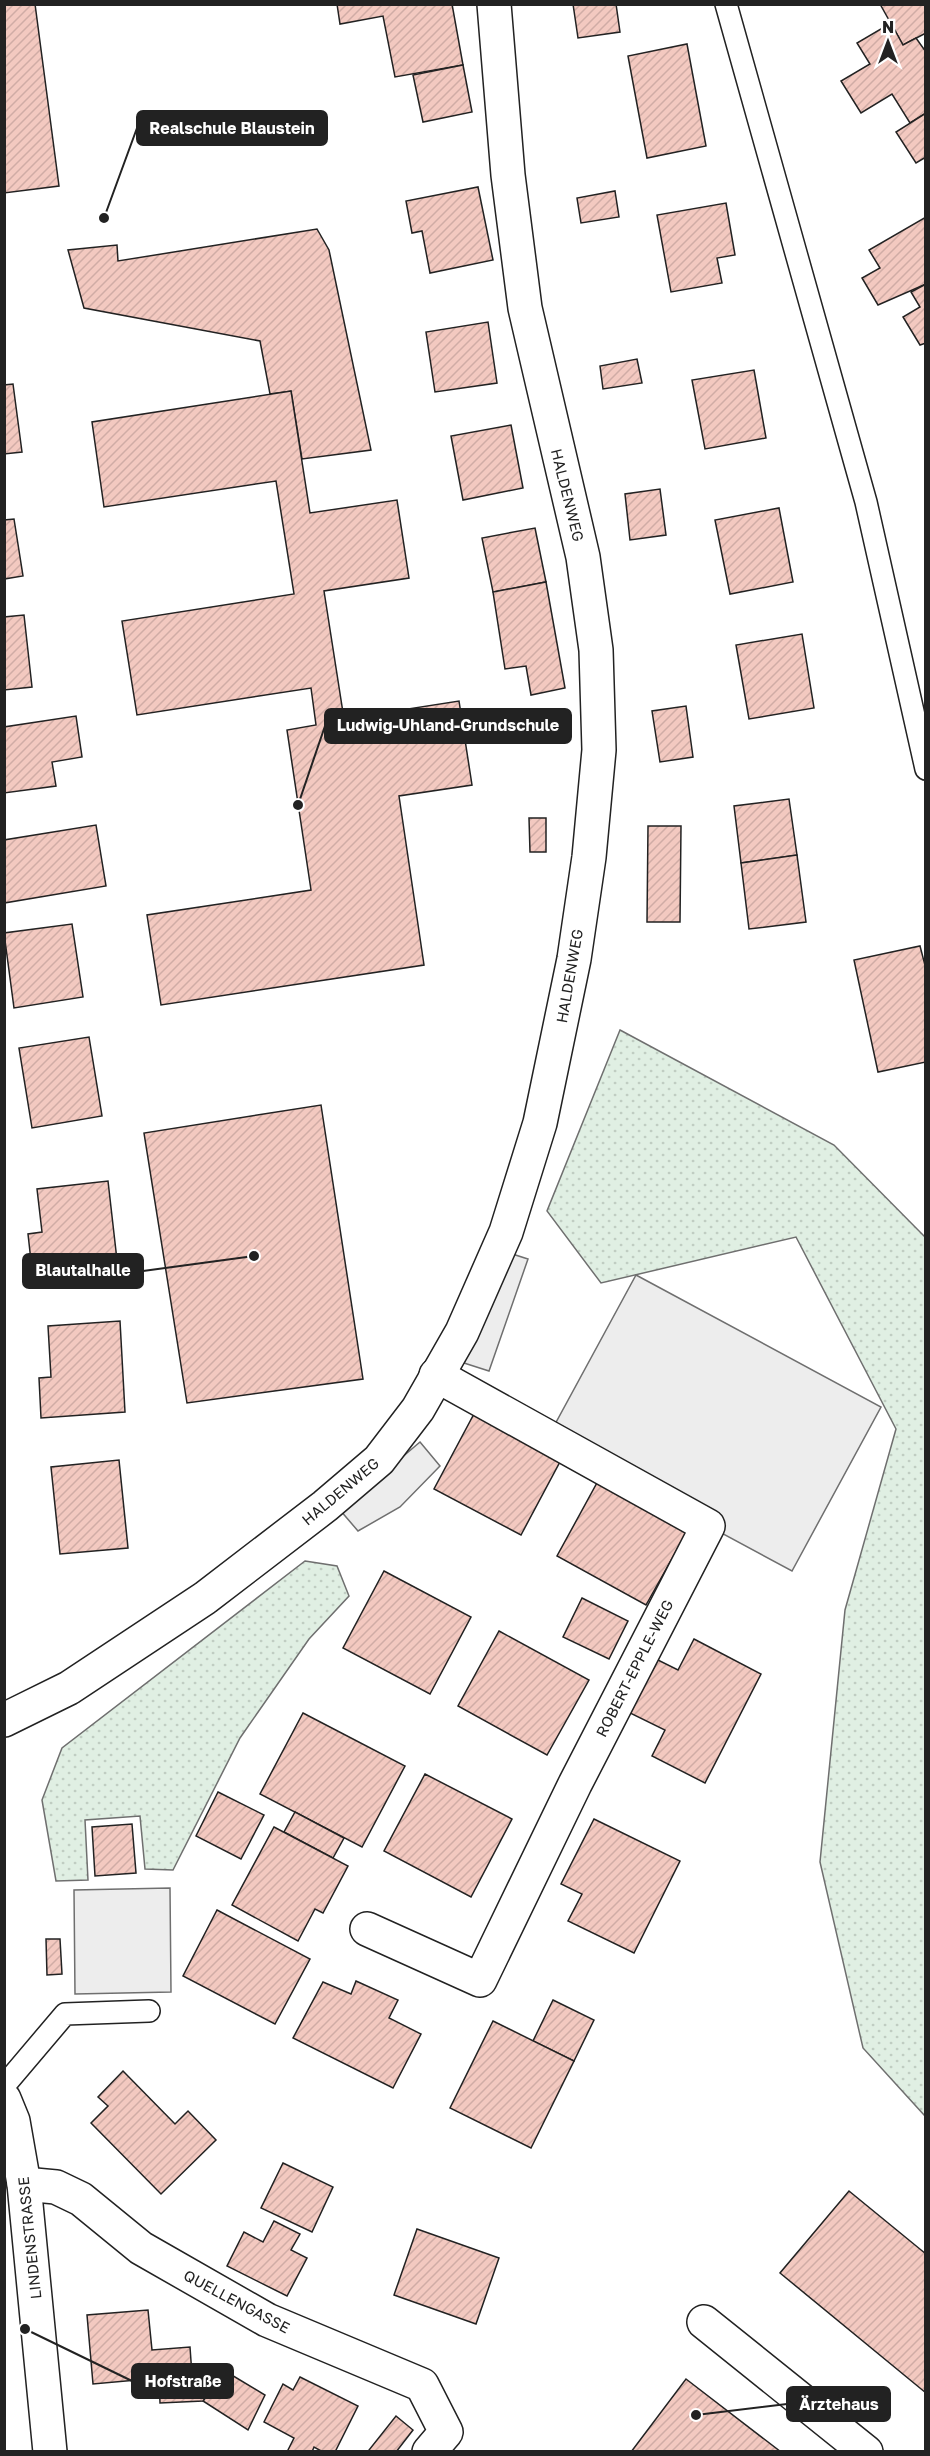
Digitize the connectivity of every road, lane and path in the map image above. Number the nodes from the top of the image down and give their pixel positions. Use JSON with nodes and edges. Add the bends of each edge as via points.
{"nodes":[{"id":1,"x":494,"y":4,"type":"edge"},
{"id":2,"x":726,"y":4,"type":"edge"},
{"id":3,"x":926,"y":769,"type":"edge"},
{"id":4,"x":436,"y":1375,"type":"junction"},
{"id":5,"x":4,"y":1720,"type":"edge"},
{"id":6,"x":367,"y":1929,"type":"dead end"},
{"id":7,"x":136,"y":2006,"type":"dead end"},
{"id":8,"x":4,"y":2086,"type":"edge"},
{"id":9,"x":4,"y":2099,"type":"edge"},
{"id":10,"x":24,"y":2184,"type":"junction"},
{"id":11,"x":704,"y":2322,"type":"dead end"},
{"id":12,"x":51,"y":2451,"type":"edge"},
{"id":13,"x":429,"y":2451,"type":"edge"},
{"id":14,"x":866,"y":2451,"type":"edge"}],
"edges":[{"from":1,"to":4,"type":"street","name":"HALDENWEG","via":[[508,176],[525,308],[583,557],[596,650],[599,750],[575,948],[540,1123],[506,1232],[462,1332]]},
{"from":2,"to":3,"type":"lane","via":[[866,502]]},
{"from":4,"to":5,"type":"street","name":"HALDENWEG","via":[[418,1409],[379,1460],[326,1506],[205,1598],[69,1688]]},
{"from":4,"to":6,"type":"street","name":"ROBERT-EPPLE-WEG","via":[[708,1526],[575,1784],[480,1980]]},
{"from":7,"to":8,"type":"lane","via":[[65,2014]]},
{"from":9,"to":10,"type":"street","name":"LINDENSTRASSE","via":[[13,2121]]},
{"from":10,"to":12,"type":"street","name":"LINDENSTRASSE"},
{"from":10,"to":13,"type":"street","name":"QUELLENGASSE","via":[[56,2187],[81,2199],[141,2248],[267,2320],[422,2385],[446,2432]]},
{"from":11,"to":14,"type":"street"}]}
